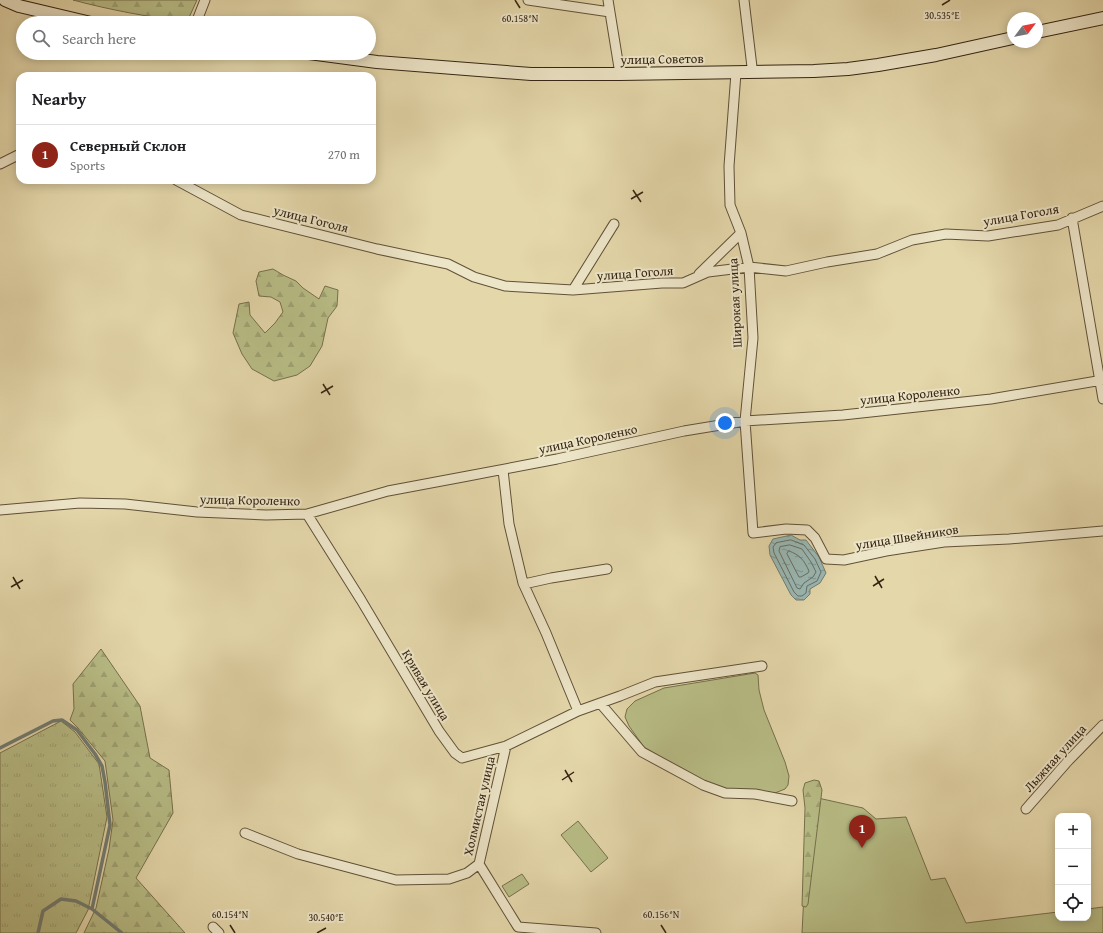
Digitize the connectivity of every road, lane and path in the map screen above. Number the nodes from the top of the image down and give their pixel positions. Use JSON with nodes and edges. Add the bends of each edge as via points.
{"nodes":[{"id":1,"x":5,"y":0,"type":"edge"},
{"id":2,"x":205,"y":0,"type":"edge"},
{"id":3,"x":528,"y":0,"type":"edge"},
{"id":4,"x":608,"y":0,"type":"edge"},
{"id":5,"x":744,"y":0,"type":"edge"},
{"id":6,"x":610,"y":12,"type":"junction"},
{"id":7,"x":61,"y":16,"type":"edge"},
{"id":8,"x":199,"y":16,"type":"edge"},
{"id":9,"x":1103,"y":18,"type":"edge"},
{"id":10,"x":1043,"y":31,"type":"edge"},
{"id":11,"x":1007,"y":39,"type":"edge"},
{"id":12,"x":362,"y":60,"type":"edge"},
{"id":13,"x":736,"y":72,"type":"junction"},
{"id":14,"x":751,"y":72,"type":"junction"},
{"id":15,"x":620,"y":74,"type":"junction"},
{"id":16,"x":16,"y":156,"type":"edge"},
{"id":17,"x":0,"y":164,"type":"edge"},
{"id":18,"x":183,"y":184,"type":"edge"},
{"id":19,"x":1103,"y":206,"type":"edge"},
{"id":20,"x":1072,"y":218,"type":"junction"},
{"id":21,"x":614,"y":224,"type":"dead end"},
{"id":22,"x":741,"y":233,"type":"junction"},
{"id":23,"x":749,"y":268,"type":"junction"},
{"id":24,"x":695,"y":278,"type":"junction"},
{"id":25,"x":573,"y":290,"type":"junction"},
{"id":26,"x":1101,"y":380,"type":"edge"},
{"id":27,"x":1103,"y":399,"type":"edge"},
{"id":28,"x":745,"y":421,"type":"junction"},
{"id":29,"x":503,"y":470,"type":"junction"},
{"id":30,"x":0,"y":510,"type":"edge"},
{"id":31,"x":307,"y":514,"type":"junction"},
{"id":32,"x":1103,"y":531,"type":"edge"},
{"id":33,"x":753,"y":533,"type":"joint"},
{"id":34,"x":607,"y":569,"type":"dead end"},
{"id":35,"x":524,"y":584,"type":"junction"},
{"id":36,"x":762,"y":666,"type":"dead end"},
{"id":37,"x":600,"y":703,"type":"junction"},
{"id":38,"x":578,"y":711,"type":"junction"},
{"id":39,"x":1103,"y":725,"type":"edge"},
{"id":40,"x":506,"y":746,"type":"junction"},
{"id":41,"x":792,"y":801,"type":"dead end"},
{"id":42,"x":1026,"y":809,"type":"dead end"},
{"id":43,"x":245,"y":833,"type":"dead end"},
{"id":44,"x":479,"y":864,"type":"junction"},
{"id":45,"x":596,"y":933,"type":"edge"}],
"edges":[{"from":1,"to":7,"type":"main road"},
{"from":2,"to":8,"type":"street"},
{"from":3,"to":6,"type":"street"},
{"from":4,"to":6,"type":"street"},
{"from":5,"to":14,"type":"street"},
{"from":6,"to":15,"type":"street"},
{"from":9,"to":10,"type":"main road"},
{"from":11,"to":14,"type":"main road","name":"улица Советов","via":[[936,55],[848,69]]},
{"from":12,"to":15,"type":"main road","name":"улица Советов","via":[[531,74]]},
{"from":13,"to":14,"type":"main road","name":"улица Советов"},
{"from":13,"to":15,"type":"main road","name":"улица Советов"},
{"from":13,"to":22,"type":"street","name":"Широкая улица","via":[[729,166],[730,205]]},
{"from":16,"to":17,"type":"street"},
{"from":18,"to":25,"type":"street","name":"улица Гоголя","via":[[241,215],[448,264],[474,277],[505,286]]},
{"from":19,"to":20,"type":"street","name":"улица Гоголя"},
{"from":20,"to":23,"type":"street","name":"улица Гоголя","via":[[1058,225],[988,236],[946,234],[912,240],[877,254],[786,271]]},
{"from":20,"to":26,"type":"street"},
{"from":21,"to":25,"type":"street"},
{"from":22,"to":23,"type":"street","name":"Широкая улица"},
{"from":22,"to":24,"type":"street"},
{"from":23,"to":24,"type":"street","name":"улица Гоголя","via":[[708,272]]},
{"from":23,"to":28,"type":"street","name":"Широкая улица","via":[[753,338]]},
{"from":24,"to":25,"type":"street","name":"улица Гоголя","via":[[683,283]]},
{"from":26,"to":27,"type":"street"},
{"from":26,"to":28,"type":"street","name":"улица Короленко","via":[[984,400],[843,415]]},
{"from":28,"to":29,"type":"street","name":"улица Короленко","via":[[684,431]]},
{"from":28,"to":33,"type":"street","name":"Широкая улица"},
{"from":29,"to":31,"type":"street","name":"улица Короленко","via":[[388,490]]},
{"from":29,"to":35,"type":"street","via":[[509,524]]},
{"from":30,"to":31,"type":"street","name":"улица Короленко","via":[[80,502],[196,512]]},
{"from":31,"to":40,"type":"street","name":"Кривая улица","via":[[439,731],[455,753],[462,758]]},
{"from":32,"to":33,"type":"street","name":"улица Швейников","via":[[1009,540],[944,542],[844,560],[826,559],[807,530]]},
{"from":34,"to":35,"type":"street"},
{"from":35,"to":38,"type":"street"},
{"from":36,"to":37,"type":"street","name":"Кривая улица","via":[[655,682]]},
{"from":37,"to":38,"type":"street","name":"Кривая улица"},
{"from":37,"to":41,"type":"street","via":[[642,752],[703,785],[726,793],[755,794]]},
{"from":38,"to":40,"type":"street","name":"Кривая улица"},
{"from":39,"to":42,"type":"street","name":"Лыжная улица"},
{"from":40,"to":44,"type":"street","name":"Холмистая улица"},
{"from":43,"to":44,"type":"street","via":[[298,854],[396,880],[449,879],[467,873]]},
{"from":44,"to":45,"type":"street","name":"Холмистая улица","via":[[518,927]]}]}
